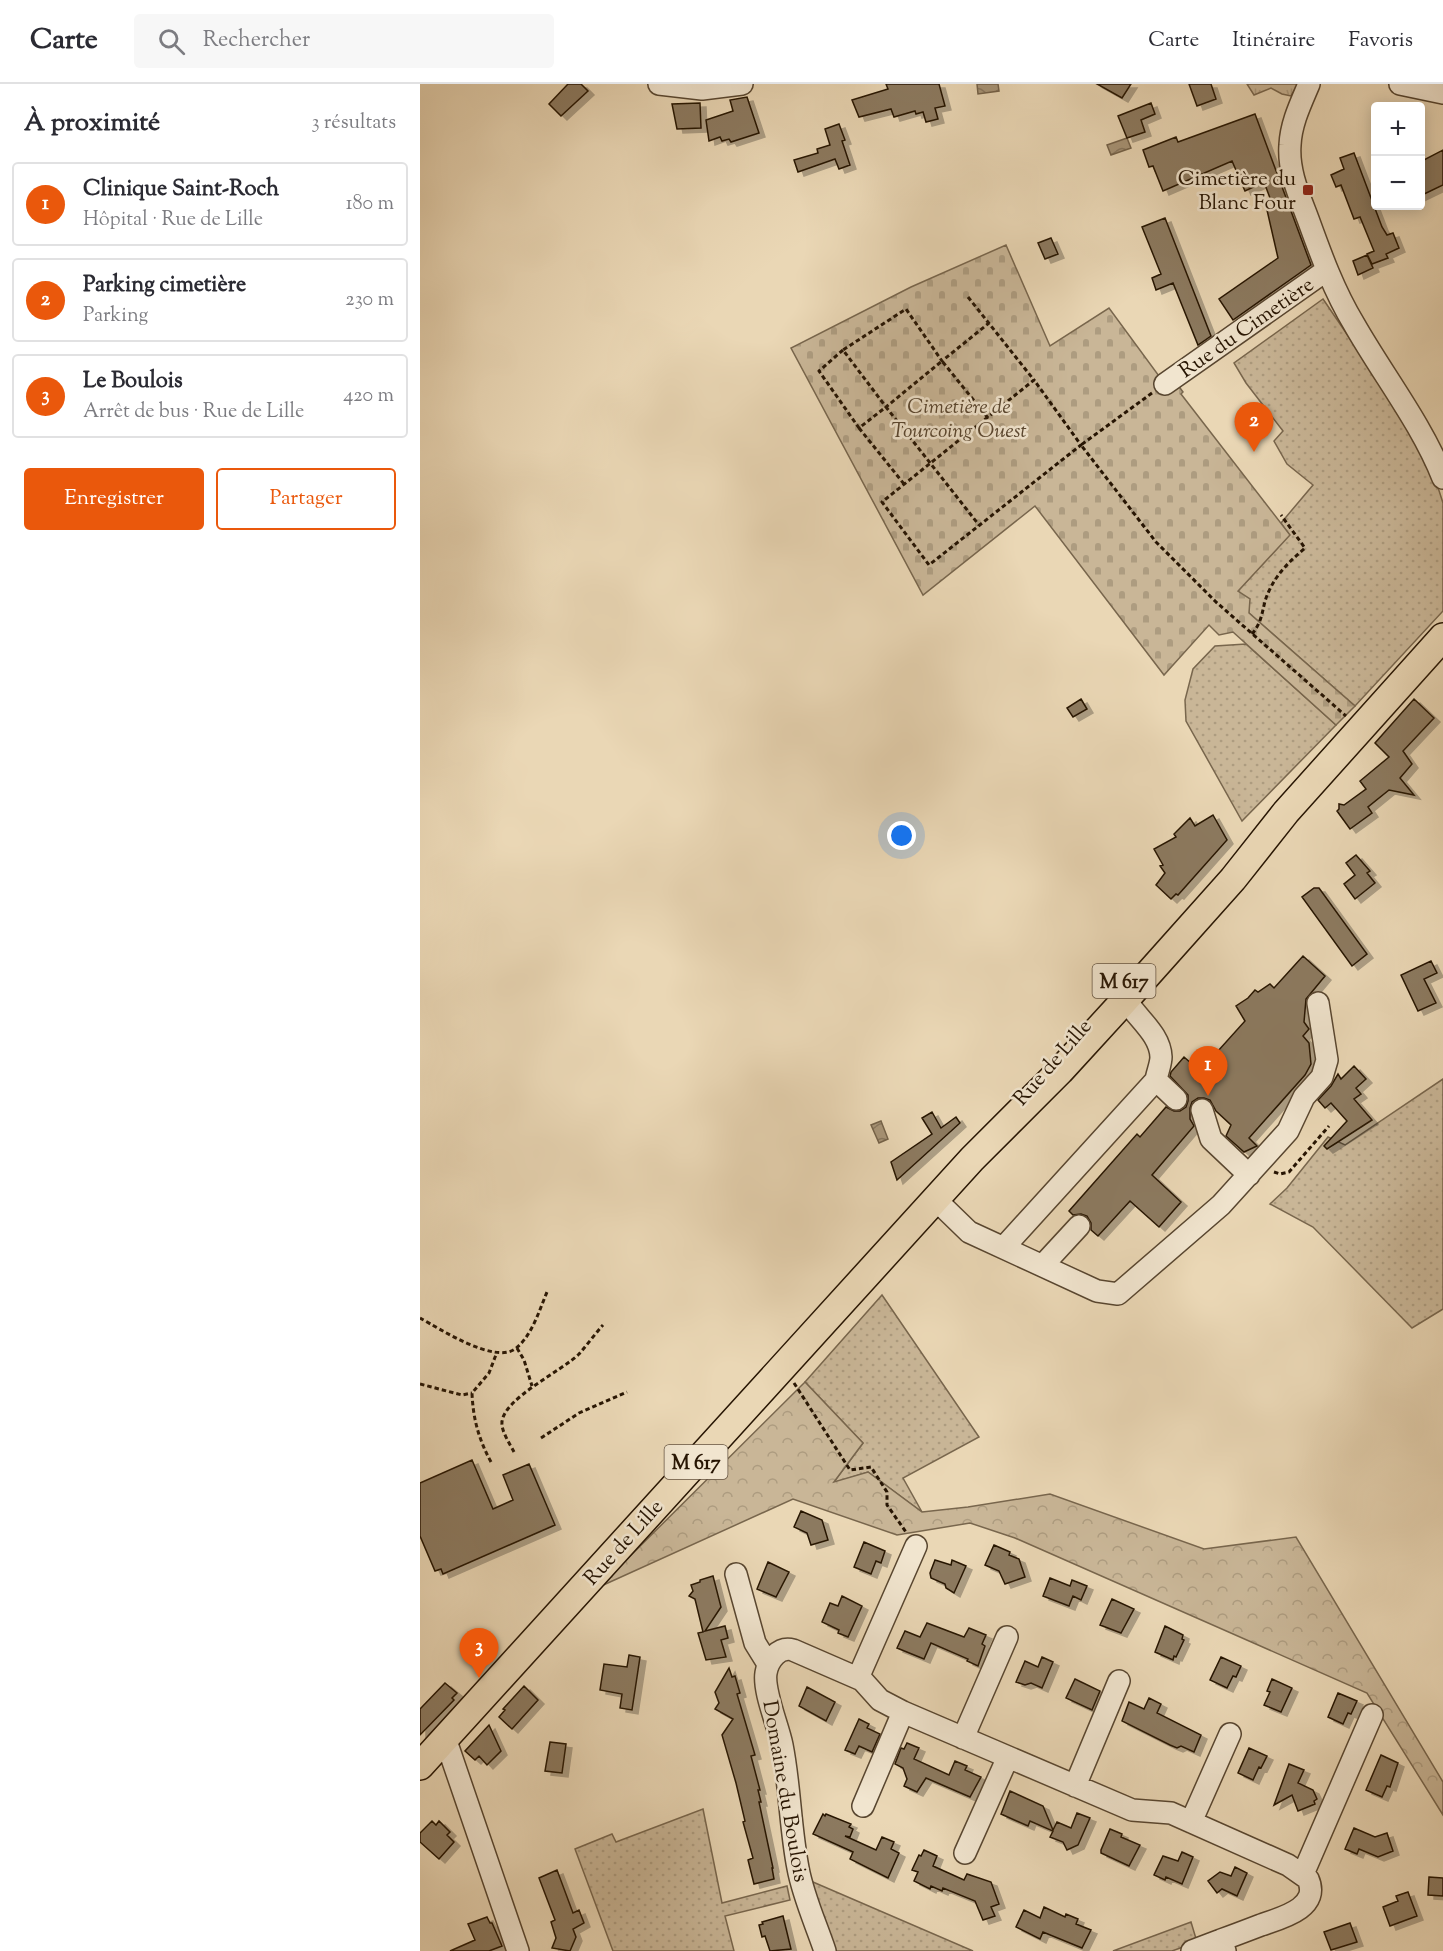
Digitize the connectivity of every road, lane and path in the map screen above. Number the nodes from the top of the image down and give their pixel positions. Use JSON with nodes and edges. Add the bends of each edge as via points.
{"nodes":[{"id":1,"x":659,"y":84,"type":"edge"},
{"id":2,"x":742,"y":84,"type":"edge"},
{"id":3,"x":1309,"y":84,"type":"edge"},
{"id":4,"x":1400,"y":84,"type":"edge"},
{"id":5,"x":1443,"y":93,"type":"edge"},
{"id":6,"x":1327,"y":270,"type":"junction"},
{"id":7,"x":968,"y":297,"type":"dead end"},
{"id":8,"x":989,"y":323,"type":"junction"},
{"id":9,"x":843,"y":350,"type":"junction"},
{"id":10,"x":942,"y":361,"type":"junction"},
{"id":11,"x":1034,"y":380,"type":"junction"},
{"id":12,"x":1166,"y":384,"type":"joint"},
{"id":13,"x":886,"y":407,"type":"junction"},
{"id":14,"x":988,"y":418,"type":"junction"},
{"id":15,"x":859,"y":428,"type":"junction"},
{"id":16,"x":1082,"y":445,"type":"junction"},
{"id":17,"x":931,"y":464,"type":"junction"},
{"id":18,"x":1443,"y":478,"type":"edge"},
{"id":19,"x":904,"y":484,"type":"junction"},
{"id":20,"x":1281,"y":514,"type":"dead end"},
{"id":21,"x":979,"y":525,"type":"junction"},
{"id":22,"x":1252,"y":634,"type":"junction"},
{"id":23,"x":1441,"y":645,"type":"edge"},
{"id":24,"x":1361,"y":728,"type":"junction"},
{"id":25,"x":1286,"y":812,"type":"junction"},
{"id":26,"x":1141,"y":962,"type":"junction"},
{"id":27,"x":1125,"y":1000,"type":"junction"},
{"id":28,"x":1318,"y":1003,"type":"dead end"},
{"id":29,"x":1156,"y":1080,"type":"junction"},
{"id":30,"x":1176,"y":1099,"type":"dead end"},
{"id":31,"x":1202,"y":1110,"type":"dead end"},
{"id":32,"x":1329,"y":1126,"type":"dead end"},
{"id":33,"x":972,"y":1159,"type":"junction"},
{"id":34,"x":1255,"y":1168,"type":"junction"},
{"id":35,"x":935,"y":1199,"type":"junction"},
{"id":36,"x":1079,"y":1226,"type":"dead end"},
{"id":37,"x":1004,"y":1247,"type":"junction"},
{"id":38,"x":1043,"y":1265,"type":"junction"},
{"id":39,"x":547,"y":1292,"type":"dead end"},
{"id":40,"x":420,"y":1318,"type":"edge"},
{"id":41,"x":603,"y":1325,"type":"dead end"},
{"id":42,"x":517,"y":1348,"type":"junction"},
{"id":43,"x":497,"y":1352,"type":"junction"},
{"id":44,"x":783,"y":1366,"type":"junction"},
{"id":45,"x":420,"y":1384,"type":"edge"},
{"id":46,"x":532,"y":1386,"type":"junction"},
{"id":47,"x":627,"y":1392,"type":"dead end"},
{"id":48,"x":472,"y":1394,"type":"junction"},
{"id":49,"x":541,"y":1438,"type":"dead end"},
{"id":50,"x":514,"y":1452,"type":"dead end"},
{"id":51,"x":491,"y":1462,"type":"dead end"},
{"id":52,"x":916,"y":1546,"type":"joint"},
{"id":53,"x":736,"y":1574,"type":"dead end"},
{"id":54,"x":1007,"y":1637,"type":"dead end"},
{"id":55,"x":768,"y":1664,"type":"junction"},
{"id":56,"x":858,"y":1678,"type":"junction"},
{"id":57,"x":1119,"y":1682,"type":"dead end"},
{"id":58,"x":903,"y":1712,"type":"junction"},
{"id":59,"x":1372,"y":1715,"type":"dead end"},
{"id":60,"x":1230,"y":1734,"type":"dead end"},
{"id":61,"x":445,"y":1738,"type":"junction"},
{"id":62,"x":963,"y":1738,"type":"junction"},
{"id":63,"x":1008,"y":1757,"type":"junction"},
{"id":64,"x":420,"y":1766,"type":"edge"},
{"id":65,"x":1075,"y":1786,"type":"junction"},
{"id":66,"x":863,"y":1806,"type":"dead end"},
{"id":67,"x":1191,"y":1822,"type":"junction"},
{"id":68,"x":965,"y":1853,"type":"dead end"},
{"id":69,"x":1303,"y":1874,"type":"junction"},
{"id":70,"x":1223,"y":1946,"type":"edge"},
{"id":71,"x":518,"y":1951,"type":"edge"},
{"id":72,"x":825,"y":1951,"type":"edge"},
{"id":73,"x":1192,"y":1951,"type":"edge"}],
"edges":[{"from":1,"to":2,"type":"street","via":[[702,89]]},
{"from":3,"to":6,"type":"street","via":[[1293,127],[1290,157]]},
{"from":4,"to":5,"type":"street"},
{"from":6,"to":12,"type":"street","name":"Rue du Cimetière"},
{"from":6,"to":18,"type":"street","via":[[1347,313],[1422,434]]},
{"from":7,"to":8,"type":"path"},
{"from":8,"to":10,"type":"path"},
{"from":8,"to":11,"type":"path"},
{"from":9,"to":10,"type":"path","via":[[906,309]]},
{"from":9,"to":13,"type":"path"},
{"from":9,"to":15,"type":"path","via":[[819,371]]},
{"from":10,"to":13,"type":"path"},
{"from":10,"to":14,"type":"path"},
{"from":11,"to":14,"type":"path"},
{"from":11,"to":16,"type":"path"},
{"from":12,"to":16,"type":"path"},
{"from":13,"to":15,"type":"path"},
{"from":13,"to":17,"type":"path"},
{"from":14,"to":17,"type":"path"},
{"from":15,"to":19,"type":"path"},
{"from":16,"to":21,"type":"path"},
{"from":16,"to":22,"type":"path","via":[[1156,542]]},
{"from":17,"to":19,"type":"path"},
{"from":17,"to":21,"type":"path"},
{"from":19,"to":21,"type":"path","via":[[882,502],[929,565]]},
{"from":20,"to":22,"type":"path","via":[[1305,548],[1282,569],[1268,592],[1260,623]]},
{"from":22,"to":24,"type":"path"},
{"from":23,"to":24,"type":"main road","name":"Rue de Lille","number":"M 617"},
{"from":24,"to":25,"type":"main road","name":"Rue de Lille","number":"M 617"},
{"from":25,"to":26,"type":"main road","name":"Rue de Lille","number":"M 617"},
{"from":25,"to":27,"type":"main road","name":"Rue de Lille","number":"M 617","via":[[1233,879]]},
{"from":26,"to":27,"type":"street","via":[[1122,992]]},
{"from":26,"to":33,"type":"main road","name":"Rue de Lille","number":"M 617","via":[[1055,1056]]},
{"from":27,"to":29,"type":"street","via":[[1154,1037],[1161,1057]]},
{"from":27,"to":33,"type":"main road","name":"Rue de Lille","number":"M 617"},
{"from":28,"to":34,"type":"street","via":[[1327,1060],[1322,1077],[1304,1097],[1288,1131]]},
{"from":29,"to":30,"type":"street"},
{"from":29,"to":37,"type":"street"},
{"from":31,"to":34,"type":"street","via":[[1211,1139]]},
{"from":32,"to":34,"type":"path","via":[[1289,1172],[1280,1174]]},
{"from":33,"to":35,"type":"main road","name":"Rue de Lille","number":"M 617"},
{"from":34,"to":38,"type":"street","via":[[1221,1205],[1118,1294],[1097,1291]]},
{"from":35,"to":37,"type":"street","via":[[969,1232]]},
{"from":35,"to":44,"type":"main road","name":"Rue de Lille","number":"M 617"},
{"from":36,"to":38,"type":"street"},
{"from":37,"to":38,"type":"street"},
{"from":39,"to":42,"type":"path","via":[[530,1332]]},
{"from":40,"to":43,"type":"path","via":[[468,1343]]},
{"from":41,"to":46,"type":"path","via":[[578,1354]]},
{"from":42,"to":43,"type":"path"},
{"from":42,"to":46,"type":"path"},
{"from":43,"to":48,"type":"path","via":[[489,1373]]},
{"from":44,"to":52,"type":"path","via":[[850,1470],[871,1467],[887,1492],[887,1505]]},
{"from":44,"to":61,"type":"main road","name":"Rue de Lille","number":"M 617"},
{"from":45,"to":48,"type":"path"},
{"from":46,"to":50,"type":"path","via":[[519,1397],[501,1424]]},
{"from":47,"to":49,"type":"path","via":[[579,1413]]},
{"from":48,"to":51,"type":"path","via":[[472,1412]]},
{"from":52,"to":56,"type":"street"},
{"from":53,"to":55,"type":"street","name":"Domaine du Boulois","via":[[755,1643]]},
{"from":54,"to":62,"type":"street"},
{"from":55,"to":56,"type":"street","via":[[776,1653],[790,1648]]},
{"from":55,"to":72,"type":"street","name":"Domaine du Boulois","via":[[766,1684],[782,1745],[797,1866]]},
{"from":56,"to":58,"type":"street","via":[[880,1700]]},
{"from":57,"to":65,"type":"street"},
{"from":58,"to":62,"type":"street"},
{"from":58,"to":66,"type":"street"},
{"from":59,"to":69,"type":"street"},
{"from":60,"to":67,"type":"street"},
{"from":61,"to":64,"type":"main road","name":"Rue de Lille","number":"M 617"},
{"from":61,"to":71,"type":"street"},
{"from":62,"to":63,"type":"street"},
{"from":63,"to":65,"type":"street"},
{"from":63,"to":68,"type":"street"},
{"from":65,"to":67,"type":"street","via":[[1132,1810],[1165,1812]]},
{"from":67,"to":69,"type":"street"},
{"from":69,"to":70,"type":"street","via":[[1311,1890],[1296,1912]]},
{"from":70,"to":73,"type":"street"}]}
